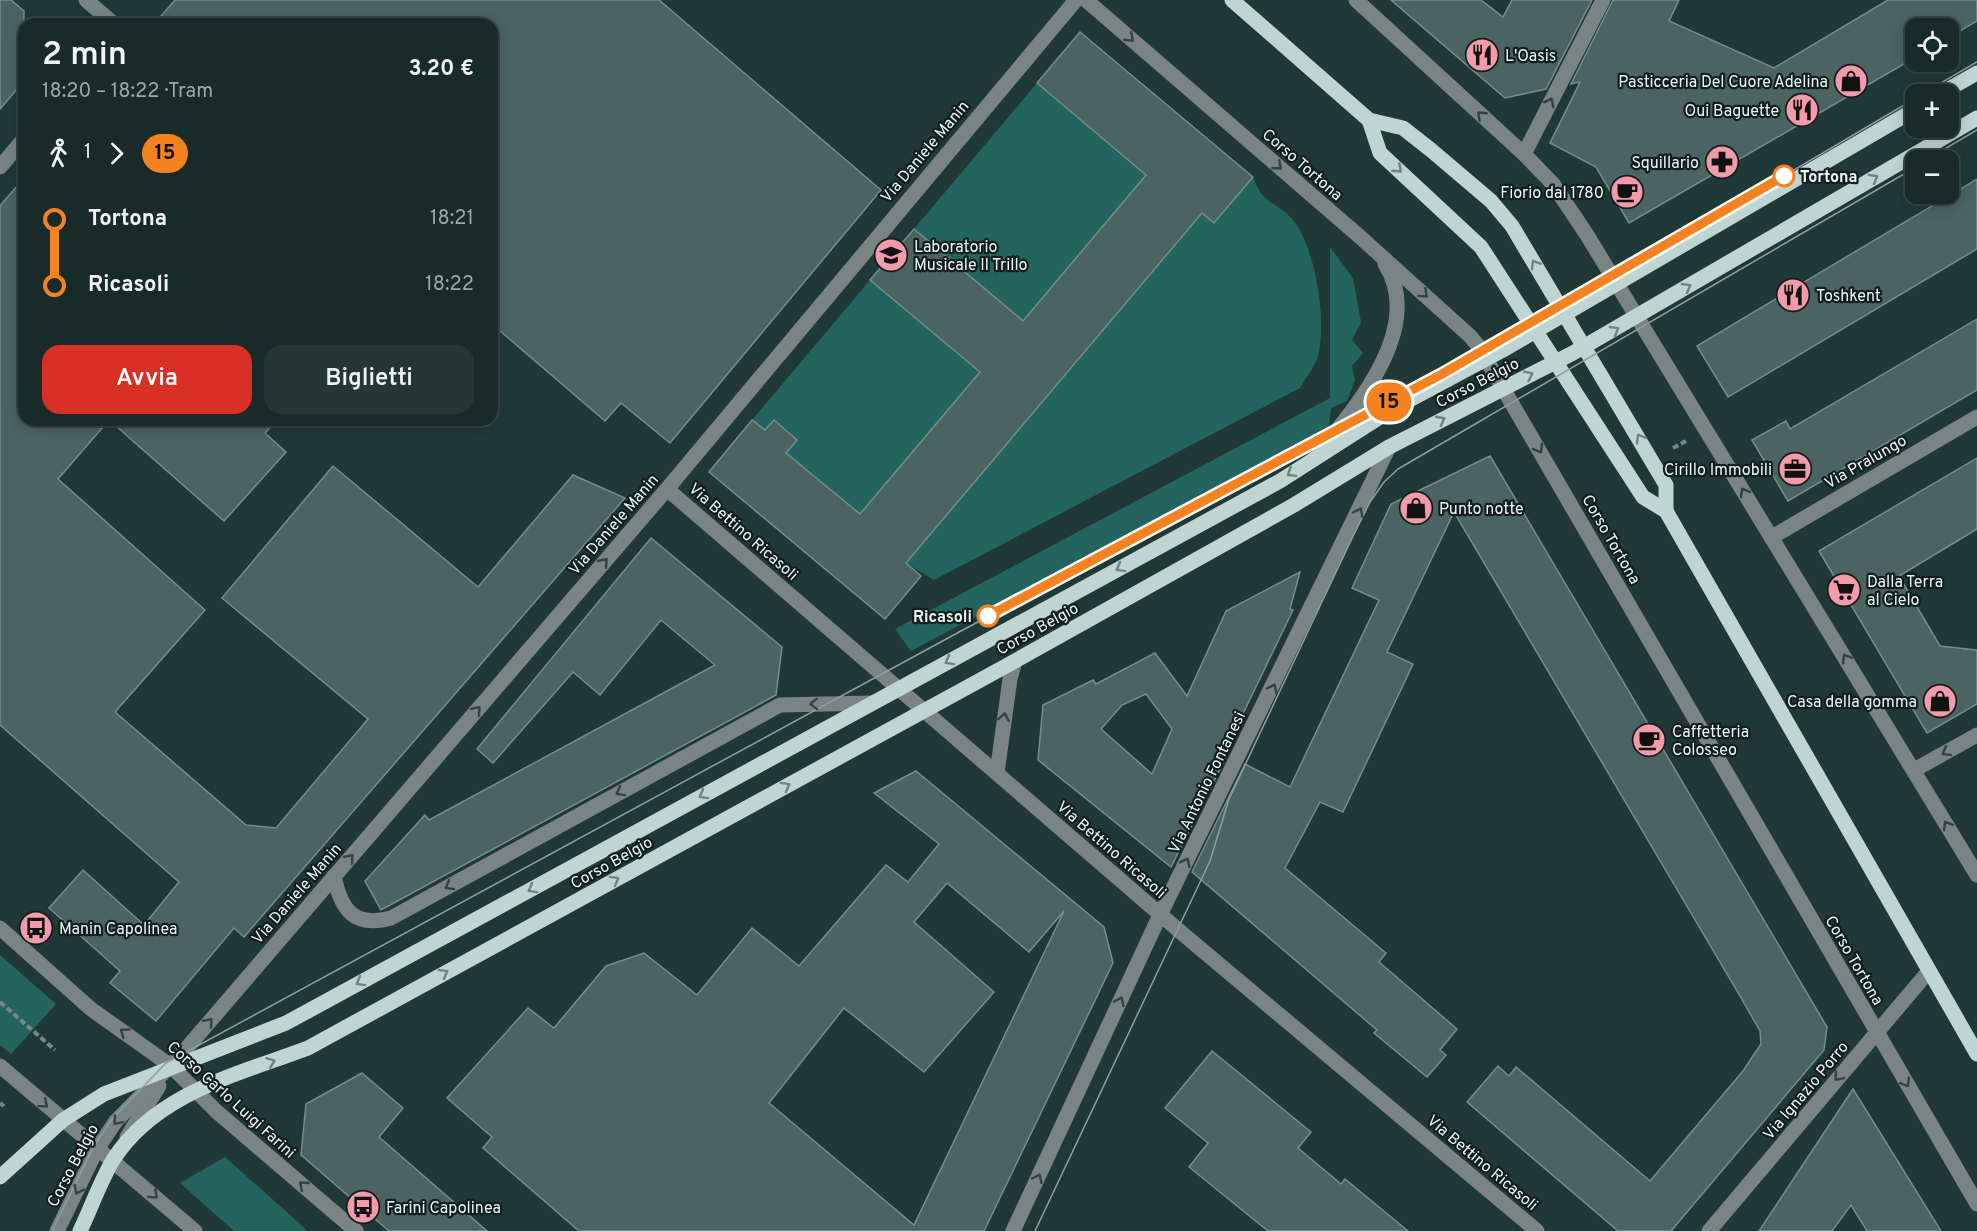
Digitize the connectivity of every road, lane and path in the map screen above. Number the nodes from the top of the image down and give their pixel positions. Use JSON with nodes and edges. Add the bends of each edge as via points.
{"nodes":[{"id":1,"x":86,"y":0,"type":"edge"},
{"id":2,"x":1076,"y":0,"type":"edge"},
{"id":3,"x":1086,"y":0,"type":"edge"},
{"id":4,"x":1232,"y":0,"type":"edge"},
{"id":5,"x":1356,"y":0,"type":"edge"},
{"id":6,"x":1603,"y":0,"type":"edge"},
{"id":7,"x":107,"y":18,"type":"edge"},
{"id":8,"x":1977,"y":73,"type":"edge"},
{"id":9,"x":1958,"y":84,"type":"edge"},
{"id":10,"x":1905,"y":115,"type":"edge"},
{"id":11,"x":1977,"y":118,"type":"edge"},
{"id":12,"x":1369,"y":120,"type":"junction"},
{"id":13,"x":18,"y":146,"type":"edge"},
{"id":14,"x":1524,"y":154,"type":"junction"},
{"id":15,"x":0,"y":168,"type":"edge"},
{"id":16,"x":1378,"y":254,"type":"junction"},
{"id":17,"x":1617,"y":284,"type":"junction"},
{"id":18,"x":1565,"y":314,"type":"junction"},
{"id":19,"x":1637,"y":317,"type":"junction"},
{"id":20,"x":1535,"y":331,"type":"junction"},
{"id":21,"x":1585,"y":347,"type":"junction"},
{"id":22,"x":1487,"y":360,"type":"junction"},
{"id":23,"x":1555,"y":362,"type":"junction"},
{"id":24,"x":1503,"y":387,"type":"junction"},
{"id":25,"x":1977,"y":417,"type":"edge"},
{"id":26,"x":1389,"y":447,"type":"junction"},
{"id":27,"x":1312,"y":460,"type":"junction"},
{"id":28,"x":667,"y":489,"type":"junction"},
{"id":29,"x":1666,"y":511,"type":"junction"},
{"id":30,"x":1772,"y":537,"type":"junction"},
{"id":31,"x":1015,"y":662,"type":"junction"},
{"id":32,"x":898,"y":688,"type":"junction"},
{"id":33,"x":872,"y":703,"type":"junction"},
{"id":34,"x":924,"y":711,"type":"junction"},
{"id":35,"x":1977,"y":735,"type":"edge"},
{"id":36,"x":1914,"y":770,"type":"junction"},
{"id":37,"x":997,"y":774,"type":"junction"},
{"id":38,"x":1977,"y":875,"type":"edge"},
{"id":39,"x":334,"y":876,"type":"junction"},
{"id":40,"x":1161,"y":915,"type":"junction"},
{"id":41,"x":0,"y":928,"type":"edge"},
{"id":42,"x":1928,"y":972,"type":"junction"},
{"id":43,"x":0,"y":1002,"type":"edge"},
{"id":44,"x":1876,"y":1032,"type":"junction"},
{"id":45,"x":55,"y":1050,"type":"dead end"},
{"id":46,"x":1977,"y":1054,"type":"edge"},
{"id":47,"x":0,"y":1066,"type":"edge"},
{"id":48,"x":171,"y":1066,"type":"junction"},
{"id":49,"x":196,"y":1090,"type":"junction"},
{"id":50,"x":63,"y":1120,"type":"junction"},
{"id":51,"x":98,"y":1149,"type":"junction"},
{"id":52,"x":113,"y":1161,"type":"junction"},
{"id":53,"x":0,"y":1178,"type":"edge"},
{"id":54,"x":1977,"y":1204,"type":"edge"},
{"id":55,"x":57,"y":1231,"type":"edge"},
{"id":56,"x":80,"y":1231,"type":"edge"},
{"id":57,"x":195,"y":1231,"type":"edge"},
{"id":58,"x":356,"y":1231,"type":"edge"},
{"id":59,"x":1013,"y":1231,"type":"edge"},
{"id":60,"x":1537,"y":1231,"type":"edge"},
{"id":61,"x":1709,"y":1231,"type":"edge"}],
"edges":[{"from":1,"to":7,"type":"street"},
{"from":2,"to":28,"type":"street","name":"Via Daniele Manin"},
{"from":3,"to":16,"type":"street","name":"Corso Tortona","one_way":true},
{"from":4,"to":12,"type":"main road"},
{"from":14,"to":5,"type":"street","one_way":true},
{"from":14,"to":6,"type":"street","one_way":true},
{"from":8,"to":9,"type":"main road"},
{"from":10,"to":17,"type":"main road","name":"Corso Belgio"},
{"from":19,"to":11,"type":"main road","name":"Corso Belgio","one_way":true},
{"from":18,"to":12,"type":"main road","one_way":true,"via":[[1512,226],[1491,201],[1403,128]]},
{"from":12,"to":20,"type":"main road","one_way":true,"via":[[1380,153],[1481,247]]},
{"from":13,"to":15,"type":"street"},
{"from":14,"to":17,"type":"street","via":[[1552,184]]},
{"from":16,"to":22,"type":"street","name":"Corso Tortona","one_way":true,"via":[[1470,336]]},
{"from":16,"to":27,"type":"street","via":[[1389,271],[1397,299],[1392,337],[1370,388]]},
{"from":17,"to":18,"type":"main road","name":"Corso Belgio"},
{"from":17,"to":19,"type":"street"},
{"from":18,"to":20,"type":"main road","name":"Corso Belgio"},
{"from":18,"to":21,"type":"main road"},
{"from":21,"to":19,"type":"main road","name":"Corso Belgio","one_way":true},
{"from":30,"to":19,"type":"street","one_way":true},
{"from":20,"to":22,"type":"main road","name":"Corso Belgio"},
{"from":20,"to":23,"type":"main road"},
{"from":21,"to":23,"type":"main road","name":"Corso Belgio"},
{"from":29,"to":21,"type":"main road","one_way":true,"via":[[1666,485]]},
{"from":22,"to":24,"type":"street","name":"Corso Tortona"},
{"from":22,"to":27,"type":"main road","name":"Corso Belgio","via":[[1391,410]]},
{"from":24,"to":23,"type":"main road","name":"Corso Belgio","one_way":true},
{"from":23,"to":29,"type":"main road","via":[[1643,497]]},
{"from":26,"to":24,"type":"main road","name":"Corso Belgio","one_way":true},
{"from":24,"to":44,"type":"street","name":"Corso Tortona","one_way":true},
{"from":25,"to":30,"type":"street","name":"Via Pralungo"},
{"from":26,"to":31,"type":"main road","name":"Corso Belgio"},
{"from":40,"to":26,"type":"street","name":"Via Antonio Fontanesi","one_way":true},
{"from":27,"to":32,"type":"main road","name":"Corso Belgio","one_way":true},
{"from":28,"to":32,"type":"street","name":"Via Bettino Ricasoli"},
{"from":39,"to":28,"type":"street","name":"Via Daniele Manin","one_way":true},
{"from":29,"to":42,"type":"main road"},
{"from":36,"to":30,"type":"street","one_way":true},
{"from":31,"to":34,"type":"main road","name":"Corso Belgio"},
{"from":37,"to":31,"type":"street","one_way":true},
{"from":32,"to":33,"type":"main road","name":"Corso Belgio"},
{"from":32,"to":34,"type":"street","name":"Via Bettino Ricasoli"},
{"from":33,"to":39,"type":"street","name":"Corso Belgio","one_way":true,"via":[[780,705],[391,918],[374,922],[357,918],[345,909]]},
{"from":33,"to":48,"type":"main road","name":"Corso Belgio","one_way":true,"via":[[286,1023]]},
{"from":34,"to":37,"type":"street","name":"Via Bettino Ricasoli"},
{"from":49,"to":34,"type":"main road","name":"Corso Belgio","one_way":true,"via":[[308,1048]]},
{"from":35,"to":36,"type":"street","one_way":true},
{"from":38,"to":36,"type":"street","one_way":true},
{"from":37,"to":40,"type":"street","name":"Via Bettino Ricasoli"},
{"from":48,"to":39,"type":"street","name":"Via Daniele Manin","one_way":true},
{"from":59,"to":40,"type":"street","name":"Via Antonio Fontanesi","one_way":true},
{"from":40,"to":60,"type":"street","name":"Via Bettino Ricasoli"},
{"from":48,"to":41,"type":"street","name":"Corso Carlo Luigi Farini","one_way":true,"via":[[91,1009]]},
{"from":42,"to":44,"type":"street","name":"Via Ignazio Porro"},
{"from":42,"to":46,"type":"main road"},
{"from":43,"to":45,"type":"path"},
{"from":44,"to":54,"type":"street","name":"Corso Tortona","one_way":true},
{"from":44,"to":61,"type":"street","name":"Via Ignazio Porro","one_way":true},
{"from":47,"to":50,"type":"street","one_way":true},
{"from":48,"to":49,"type":"street","name":"Corso Carlo Luigi Farini"},
{"from":48,"to":50,"type":"main road","name":"Corso Belgio","via":[[104,1094]]},
{"from":48,"to":51,"type":"street","name":"Corso Belgio","one_way":true,"via":[[116,1121]]},
{"from":48,"to":52,"type":"street"},
{"from":49,"to":52,"type":"main road","name":"Corso Belgio","via":[[151,1118]]},
{"from":58,"to":49,"type":"street","name":"Corso Carlo Luigi Farini","one_way":true},
{"from":50,"to":51,"type":"street"},
{"from":50,"to":53,"type":"main road","name":"Corso Belgio"},
{"from":51,"to":52,"type":"street"},
{"from":51,"to":55,"type":"street","name":"Corso Belgio","one_way":true},
{"from":52,"to":56,"type":"main road","name":"Corso Belgio"},
{"from":52,"to":57,"type":"street","one_way":true}]}
